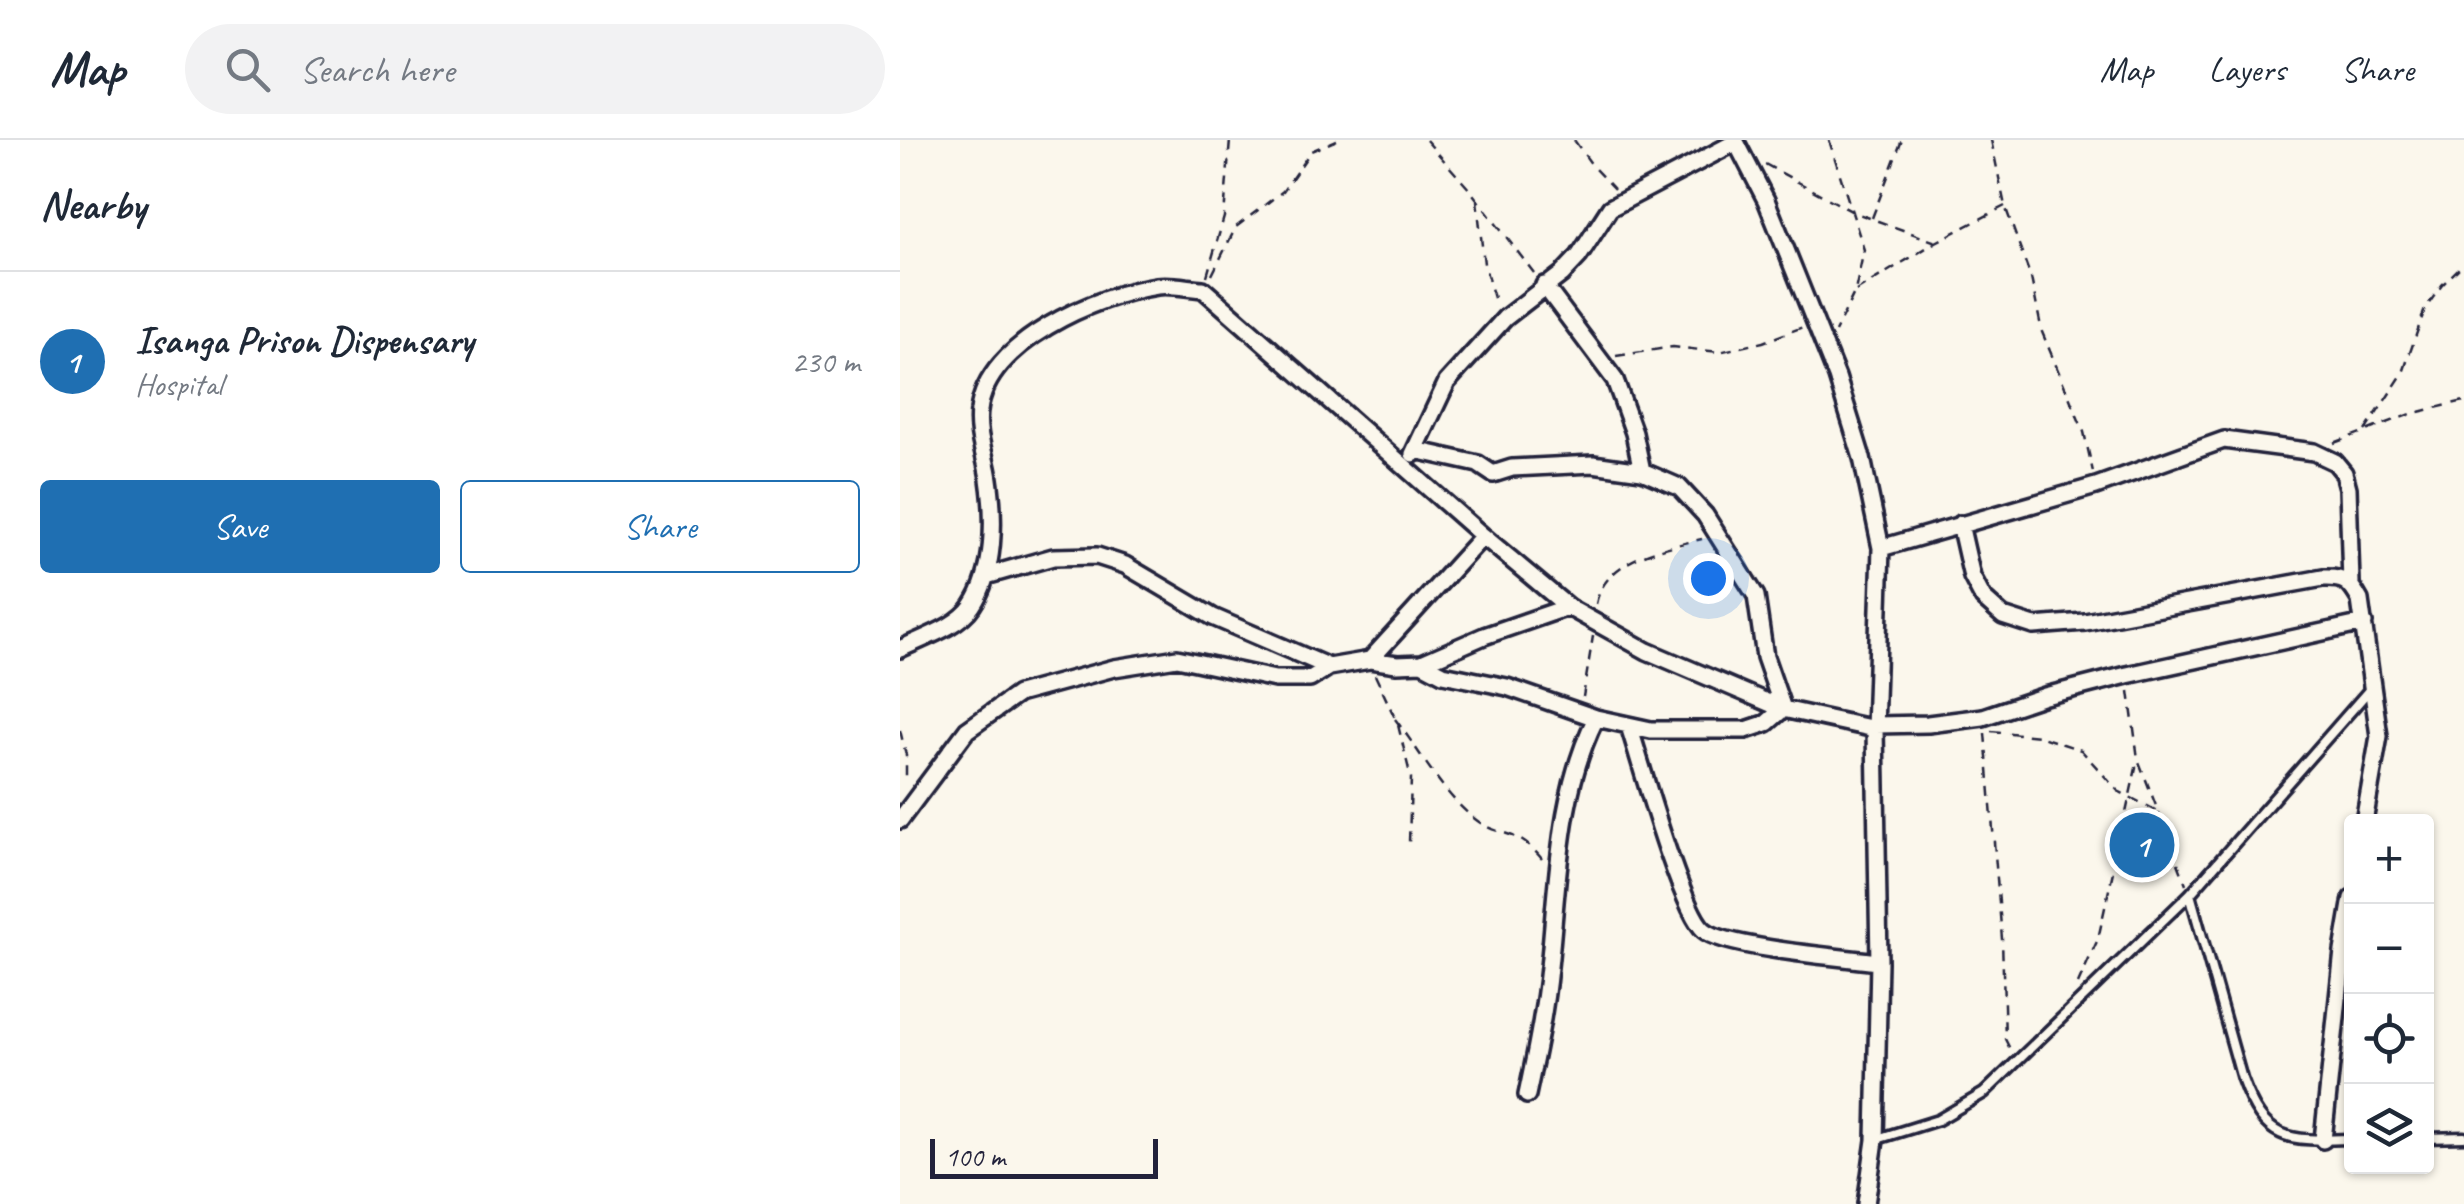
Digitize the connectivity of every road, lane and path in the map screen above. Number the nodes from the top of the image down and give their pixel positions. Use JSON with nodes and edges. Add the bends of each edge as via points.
{"nodes":[{"id":1,"x":1230,"y":140,"type":"edge"},
{"id":2,"x":1337,"y":140,"type":"edge"},
{"id":3,"x":1426,"y":140,"type":"edge"},
{"id":4,"x":1574,"y":140,"type":"edge"},
{"id":5,"x":1829,"y":140,"type":"edge"},
{"id":6,"x":1902,"y":140,"type":"edge"},
{"id":7,"x":1991,"y":140,"type":"edge"},
{"id":8,"x":1738,"y":145,"type":"edge"},
{"id":9,"x":1476,"y":198,"type":"junction"},
{"id":10,"x":1624,"y":199,"type":"junction"},
{"id":11,"x":2005,"y":206,"type":"junction"},
{"id":12,"x":1853,"y":212,"type":"junction"},
{"id":13,"x":1872,"y":218,"type":"junction"},
{"id":14,"x":1936,"y":242,"type":"junction"},
{"id":15,"x":2464,"y":263,"type":"edge"},
{"id":16,"x":1544,"y":286,"type":"junction"},
{"id":17,"x":1203,"y":289,"type":"junction"},
{"id":18,"x":1854,"y":291,"type":"junction"},
{"id":19,"x":1815,"y":322,"type":"junction"},
{"id":20,"x":1500,"y":324,"type":"junction"},
{"id":21,"x":1834,"y":335,"type":"dead end"},
{"id":22,"x":1600,"y":357,"type":"junction"},
{"id":23,"x":2464,"y":401,"type":"edge"},
{"id":24,"x":2364,"y":431,"type":"junction"},
{"id":25,"x":1416,"y":450,"type":"junction"},
{"id":26,"x":2314,"y":452,"type":"junction"},
{"id":27,"x":1406,"y":466,"type":"junction"},
{"id":28,"x":1642,"y":471,"type":"junction"},
{"id":29,"x":2096,"y":486,"type":"junction"},
{"id":30,"x":1960,"y":524,"type":"junction"},
{"id":31,"x":1718,"y":535,"type":"junction"},
{"id":32,"x":1483,"y":536,"type":"junction"},
{"id":33,"x":1881,"y":548,"type":"junction"},
{"id":34,"x":986,"y":576,"type":"junction"},
{"id":35,"x":2351,"y":583,"type":"junction"},
{"id":36,"x":1568,"y":607,"type":"junction"},
{"id":37,"x":1595,"y":622,"type":"junction"},
{"id":38,"x":2364,"y":622,"type":"junction"},
{"id":39,"x":900,"y":648,"type":"edge"},
{"id":40,"x":1370,"y":660,"type":"junction"},
{"id":41,"x":1422,"y":664,"type":"junction"},
{"id":42,"x":1329,"y":666,"type":"junction"},
{"id":43,"x":2127,"y":675,"type":"junction"},
{"id":44,"x":2373,"y":686,"type":"junction"},
{"id":45,"x":1783,"y":709,"type":"junction"},
{"id":46,"x":1588,"y":715,"type":"junction"},
{"id":47,"x":1395,"y":719,"type":"junction"},
{"id":48,"x":1629,"y":726,"type":"junction"},
{"id":49,"x":1875,"y":727,"type":"junction"},
{"id":50,"x":900,"y":730,"type":"edge"},
{"id":51,"x":2138,"y":759,"type":"junction"},
{"id":52,"x":2130,"y":798,"type":"junction"},
{"id":53,"x":2157,"y":811,"type":"junction"},
{"id":54,"x":2365,"y":814,"type":"edge"},
{"id":55,"x":904,"y":815,"type":"edge"},
{"id":56,"x":1409,"y":843,"type":"dead end"},
{"id":57,"x":1559,"y":877,"type":"junction"},
{"id":58,"x":2190,"y":894,"type":"junction"},
{"id":59,"x":2351,"y":904,"type":"edge"},
{"id":60,"x":1879,"y":962,"type":"junction"},
{"id":61,"x":2064,"y":1015,"type":"junction"},
{"id":62,"x":2012,"y":1053,"type":"dead end"},
{"id":63,"x":1526,"y":1096,"type":"dead end"},
{"id":64,"x":2464,"y":1137,"type":"edge"},
{"id":65,"x":2434,"y":1138,"type":"edge"},
{"id":66,"x":1875,"y":1140,"type":"junction"},
{"id":67,"x":2323,"y":1140,"type":"junction"},
{"id":68,"x":2344,"y":1140,"type":"edge"},
{"id":69,"x":1866,"y":1204,"type":"edge"}],
"edges":[{"from":1,"to":17,"type":"path","via":[[1224,218]]},
{"from":2,"to":17,"type":"path","via":[[1311,151],[1283,192],[1236,228]]},
{"from":3,"to":9,"type":"path"},
{"from":4,"to":10,"type":"path"},
{"from":5,"to":12,"type":"path"},
{"from":6,"to":13,"type":"path"},
{"from":7,"to":11,"type":"path"},
{"from":8,"to":10,"type":"street"},
{"from":8,"to":12,"type":"path"},
{"from":8,"to":19,"type":"street"},
{"from":9,"to":16,"type":"path"},
{"from":9,"to":20,"type":"path"},
{"from":10,"to":16,"type":"street","via":[[1602,216],[1580,256]]},
{"from":11,"to":14,"type":"path"},
{"from":11,"to":29,"type":"path","via":[[2042,332],[2084,432]]},
{"from":12,"to":13,"type":"path"},
{"from":12,"to":18,"type":"path","via":[[1864,250]]},
{"from":13,"to":14,"type":"path"},
{"from":14,"to":18,"type":"path"},
{"from":15,"to":24,"type":"path","via":[[2425,310],[2403,373]]},
{"from":16,"to":20,"type":"street"},
{"from":16,"to":22,"type":"street"},
{"from":17,"to":27,"type":"street"},
{"from":17,"to":34,"type":"street","via":[[1160,286],[1099,302],[1035,334],[996,370],[979,408],[990,480]]},
{"from":18,"to":21,"type":"path"},
{"from":19,"to":22,"type":"path","via":[[1719,352],[1672,346]]},
{"from":19,"to":33,"type":"street","via":[[1862,458]]},
{"from":20,"to":25,"type":"street","via":[[1448,382]]},
{"from":22,"to":28,"type":"street","via":[[1625,407]]},
{"from":23,"to":24,"type":"path"},
{"from":24,"to":26,"type":"path"},
{"from":25,"to":27,"type":"street"},
{"from":25,"to":28,"type":"street","via":[[1478,464],[1493,474],[1593,464]]},
{"from":26,"to":29,"type":"street","via":[[2224,440]]},
{"from":26,"to":35,"type":"street","via":[[2344,473]]},
{"from":27,"to":32,"type":"street"},
{"from":28,"to":31,"type":"street","via":[[1679,487]]},
{"from":29,"to":30,"type":"street"},
{"from":30,"to":33,"type":"street"},
{"from":30,"to":35,"type":"street","via":[[1983,598],[2003,616],[2034,626],[2324,578]]},
{"from":31,"to":37,"type":"path","via":[[1649,553],[1615,572],[1598,592]]},
{"from":31,"to":45,"type":"street","via":[[1756,596],[1765,657]]},
{"from":32,"to":36,"type":"street"},
{"from":32,"to":40,"type":"street"},
{"from":33,"to":49,"type":"street"},
{"from":34,"to":39,"type":"street","via":[[971,609]]},
{"from":34,"to":42,"type":"street","via":[[1053,557],[1097,556],[1125,565],[1213,617]]},
{"from":35,"to":38,"type":"street"},
{"from":36,"to":37,"type":"street"},
{"from":36,"to":41,"type":"street"},
{"from":37,"to":45,"type":"street"},
{"from":37,"to":46,"type":"path"},
{"from":38,"to":43,"type":"street"},
{"from":38,"to":44,"type":"street"},
{"from":40,"to":41,"type":"street"},
{"from":40,"to":42,"type":"street"},
{"from":40,"to":47,"type":"path"},
{"from":41,"to":46,"type":"street"},
{"from":42,"to":55,"type":"street","via":[[1310,679],[1276,678],[1177,658],[1018,694],[968,730]]},
{"from":43,"to":49,"type":"street","via":[[1983,716]]},
{"from":43,"to":51,"type":"path"},
{"from":44,"to":54,"type":"street","via":[[2379,736]]},
{"from":44,"to":58,"type":"lane"},
{"from":45,"to":48,"type":"street","via":[[1746,730]]},
{"from":45,"to":49,"type":"street"},
{"from":46,"to":48,"type":"street"},
{"from":46,"to":57,"type":"street"},
{"from":47,"to":56,"type":"path","via":[[1411,778]]},
{"from":47,"to":57,"type":"path","via":[[1474,819],[1519,836]]},
{"from":48,"to":60,"type":"street","via":[[1702,929],[1742,942]]},
{"from":49,"to":60,"type":"street"},
{"from":50,"to":55,"type":"path"},
{"from":51,"to":52,"type":"path"},
{"from":51,"to":53,"type":"path"},
{"from":52,"to":53,"type":"path"},
{"from":52,"to":61,"type":"path","via":[[2098,940]]},
{"from":52,"to":62,"type":"path","via":[[2072,746],[1984,730],[2005,1039]]},
{"from":53,"to":58,"type":"path"},
{"from":57,"to":63,"type":"street"},
{"from":58,"to":61,"type":"lane"},
{"from":58,"to":67,"type":"lane","via":[[2251,1104],[2274,1133]]},
{"from":59,"to":67,"type":"street"},
{"from":60,"to":66,"type":"street"},
{"from":61,"to":66,"type":"lane","via":[[1984,1093],[1938,1120]]},
{"from":64,"to":65,"type":"lane"},
{"from":66,"to":69,"type":"street"},
{"from":67,"to":68,"type":"lane"}]}
